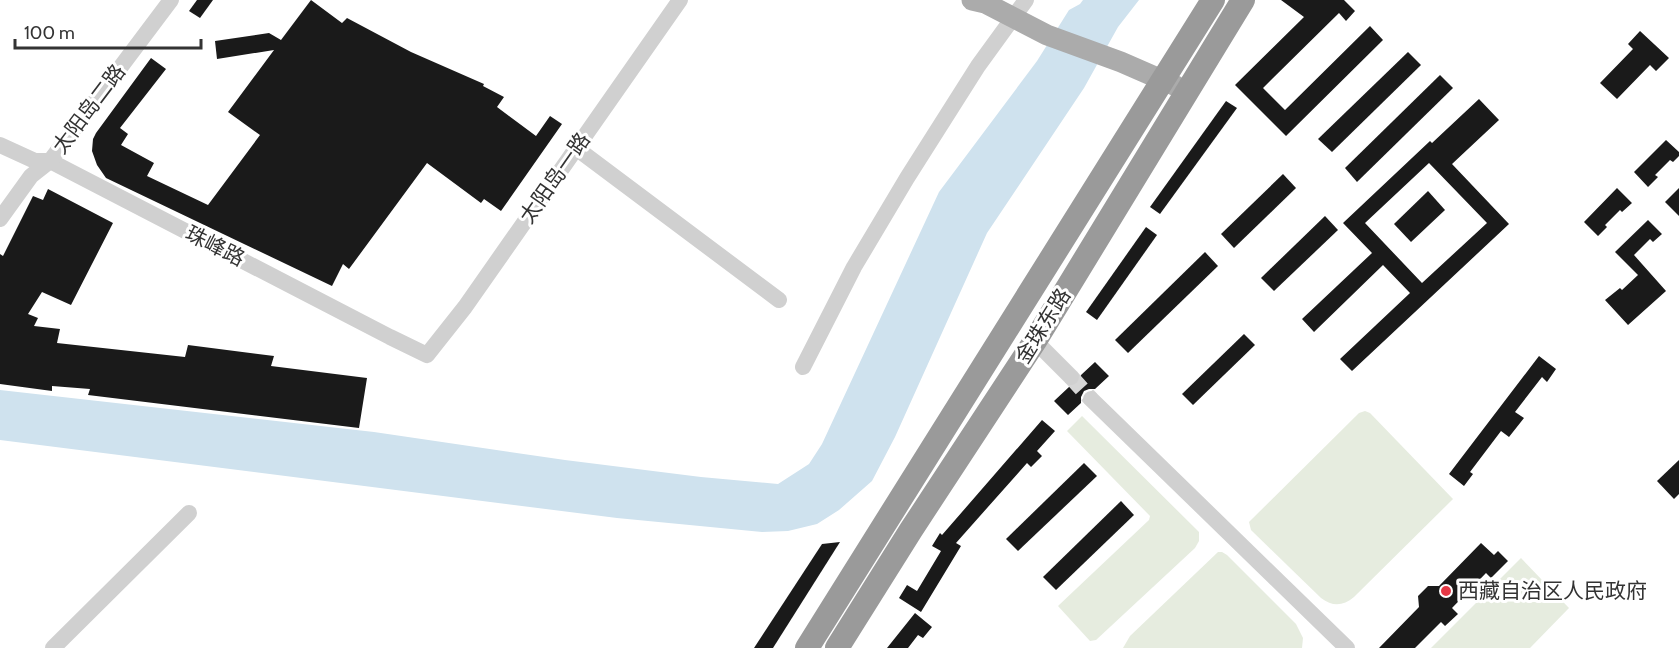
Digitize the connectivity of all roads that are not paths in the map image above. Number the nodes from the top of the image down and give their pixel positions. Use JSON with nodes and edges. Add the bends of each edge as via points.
{"nodes":[{"id":1,"x":171,"y":0,"type":"edge"},
{"id":2,"x":680,"y":0,"type":"edge"},
{"id":3,"x":1026,"y":0,"type":"edge"},
{"id":4,"x":1213,"y":0,"type":"edge"},
{"id":5,"x":1243,"y":0,"type":"edge"},
{"id":6,"x":980,"y":1,"type":"edge"},
{"id":7,"x":1014,"y":18,"type":"junction"},
{"id":8,"x":1162,"y":81,"type":"junction"},
{"id":9,"x":1187,"y":91,"type":"junction"},
{"id":10,"x":0,"y":145,"type":"edge"},
{"id":11,"x":576,"y":148,"type":"junction"},
{"id":12,"x":50,"y":161,"type":"junction"},
{"id":13,"x":0,"y":219,"type":"edge"},
{"id":14,"x":779,"y":300,"type":"dead end"},
{"id":15,"x":1035,"y":341,"type":"junction"},
{"id":16,"x":427,"y":355,"type":"joint"},
{"id":17,"x":803,"y":367,"type":"dead end"},
{"id":18,"x":1071,"y":377,"type":"tunnel mouth"},
{"id":19,"x":1091,"y":399,"type":"tunnel mouth"},
{"id":20,"x":189,"y":513,"type":"dead end"},
{"id":21,"x":64,"y":644,"type":"edge"},
{"id":22,"x":807,"y":648,"type":"edge"},
{"id":23,"x":837,"y":648,"type":"edge"},
{"id":24,"x":1347,"y":648,"type":"edge"}],
"edges":[{"from":1,"to":12,"type":"street","name":"太阳岛二路"},
{"from":2,"to":11,"type":"street","name":"太阳岛一路"},
{"from":3,"to":7,"type":"street"},
{"from":4,"to":8,"type":"highway","name":"金珠东路"},
{"from":5,"to":9,"type":"highway","name":"金珠东路"},
{"from":6,"to":7,"type":"main road"},
{"from":7,"to":8,"type":"main road"},
{"from":7,"to":17,"type":"street","via":[[978,66],[901,188],[854,267]]},
{"from":8,"to":9,"type":"main road"},
{"from":8,"to":22,"type":"highway","name":"金珠东路"},
{"from":9,"to":15,"type":"highway","name":"金珠东路"},
{"from":10,"to":12,"type":"street","name":"珠峰路","via":[[35,161]]},
{"from":11,"to":14,"type":"street"},
{"from":11,"to":16,"type":"street","name":"太阳岛一路"},
{"from":12,"to":13,"type":"street","name":"太阳岛二路","via":[[31,176]]},
{"from":12,"to":16,"type":"street","name":"珠峰路"},
{"from":15,"to":18,"type":"street"},
{"from":15,"to":23,"type":"highway","name":"金珠东路"},
{"from":19,"to":24,"type":"street"},
{"from":20,"to":21,"type":"street"}]}
